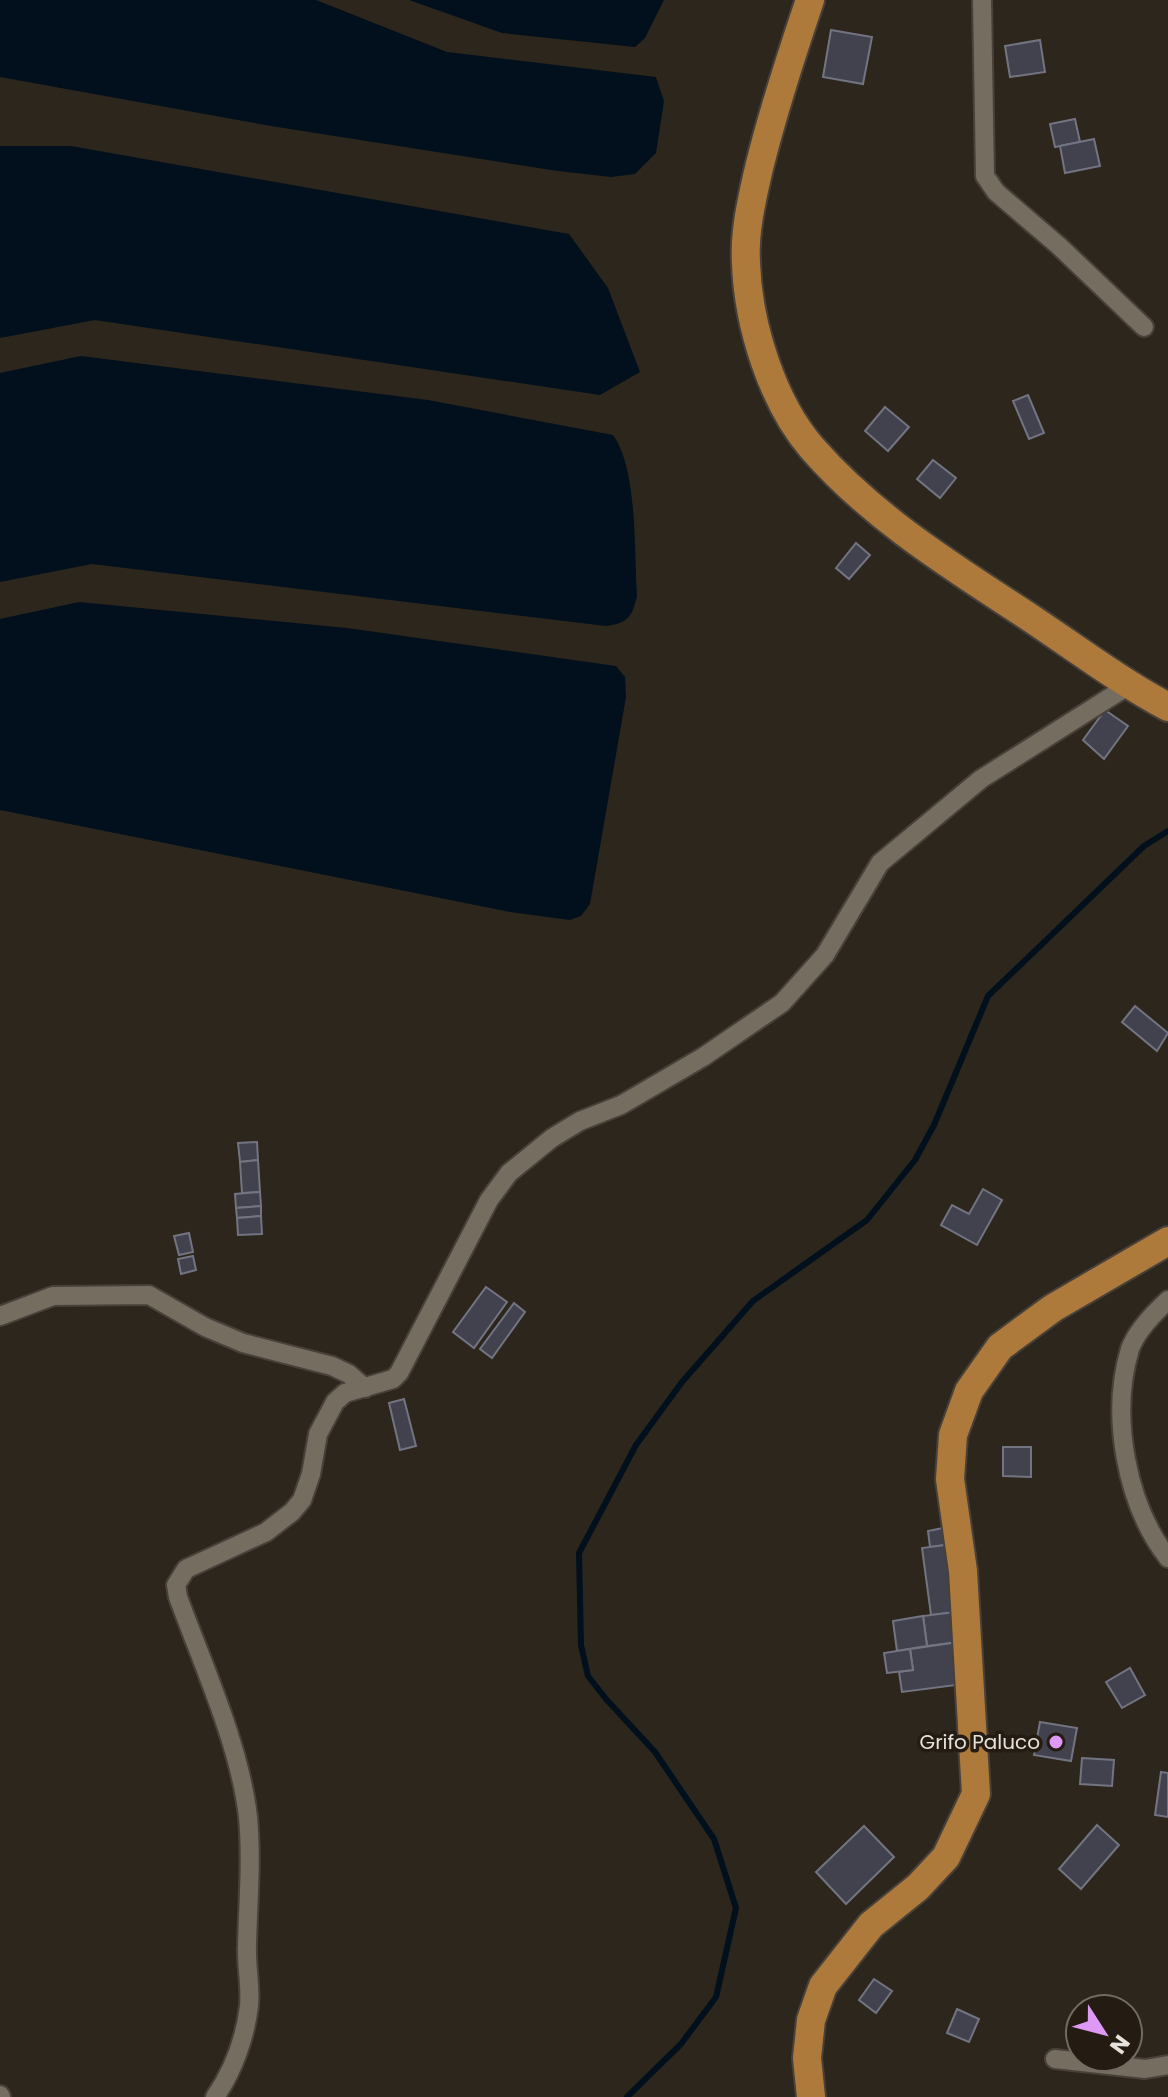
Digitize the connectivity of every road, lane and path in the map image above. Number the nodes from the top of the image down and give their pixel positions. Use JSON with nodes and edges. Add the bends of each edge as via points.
{"nodes":[{"id":1,"x":810,"y":0,"type":"edge"},
{"id":2,"x":982,"y":0,"type":"edge"},
{"id":3,"x":1144,"y":327,"type":"dead end"},
{"id":4,"x":1131,"y":684,"type":"junction"},
{"id":5,"x":1168,"y":707,"type":"edge"},
{"id":6,"x":1168,"y":1241,"type":"edge"},
{"id":7,"x":1168,"y":1300,"type":"edge"},
{"id":8,"x":0,"y":1316,"type":"edge"},
{"id":9,"x":365,"y":1388,"type":"junction"},
{"id":10,"x":1168,"y":1558,"type":"edge"},
{"id":11,"x":1055,"y":2059,"type":"dead end"},
{"id":12,"x":1168,"y":2065,"type":"edge"},
{"id":13,"x":215,"y":2097,"type":"edge"},
{"id":14,"x":811,"y":2097,"type":"edge"}],
"edges":[{"from":1,"to":4,"type":"highway","via":[[772,114],[749,211],[751,313],[786,408],[812,447],[880,514]]},
{"from":2,"to":3,"type":"street","via":[[985,176],[996,192]]},
{"from":4,"to":5,"type":"highway"},
{"from":4,"to":9,"type":"street","via":[[981,779],[880,863],[825,955],[782,1003],[690,1065],[621,1105],[571,1126],[509,1173],[489,1200],[399,1373]]},
{"from":6,"to":14,"type":"highway","via":[[1053,1308],[1000,1347],[969,1391],[953,1435],[950,1479],[963,1571],[976,1794],[946,1857],[871,1925],[823,1986],[811,2020]]},
{"from":7,"to":10,"type":"street","via":[[1131,1346],[1122,1417],[1134,1488],[1154,1540]]},
{"from":8,"to":9,"type":"street","via":[[53,1296],[149,1295],[205,1327],[243,1343],[332,1366]]},
{"from":9,"to":13,"type":"street","via":[[345,1393],[328,1411],[302,1500],[292,1512],[266,1532],[186,1569],[176,1585],[240,1776],[248,1817],[249,2004],[236,2056]]},
{"from":11,"to":12,"type":"street","via":[[1145,2069]]}]}
